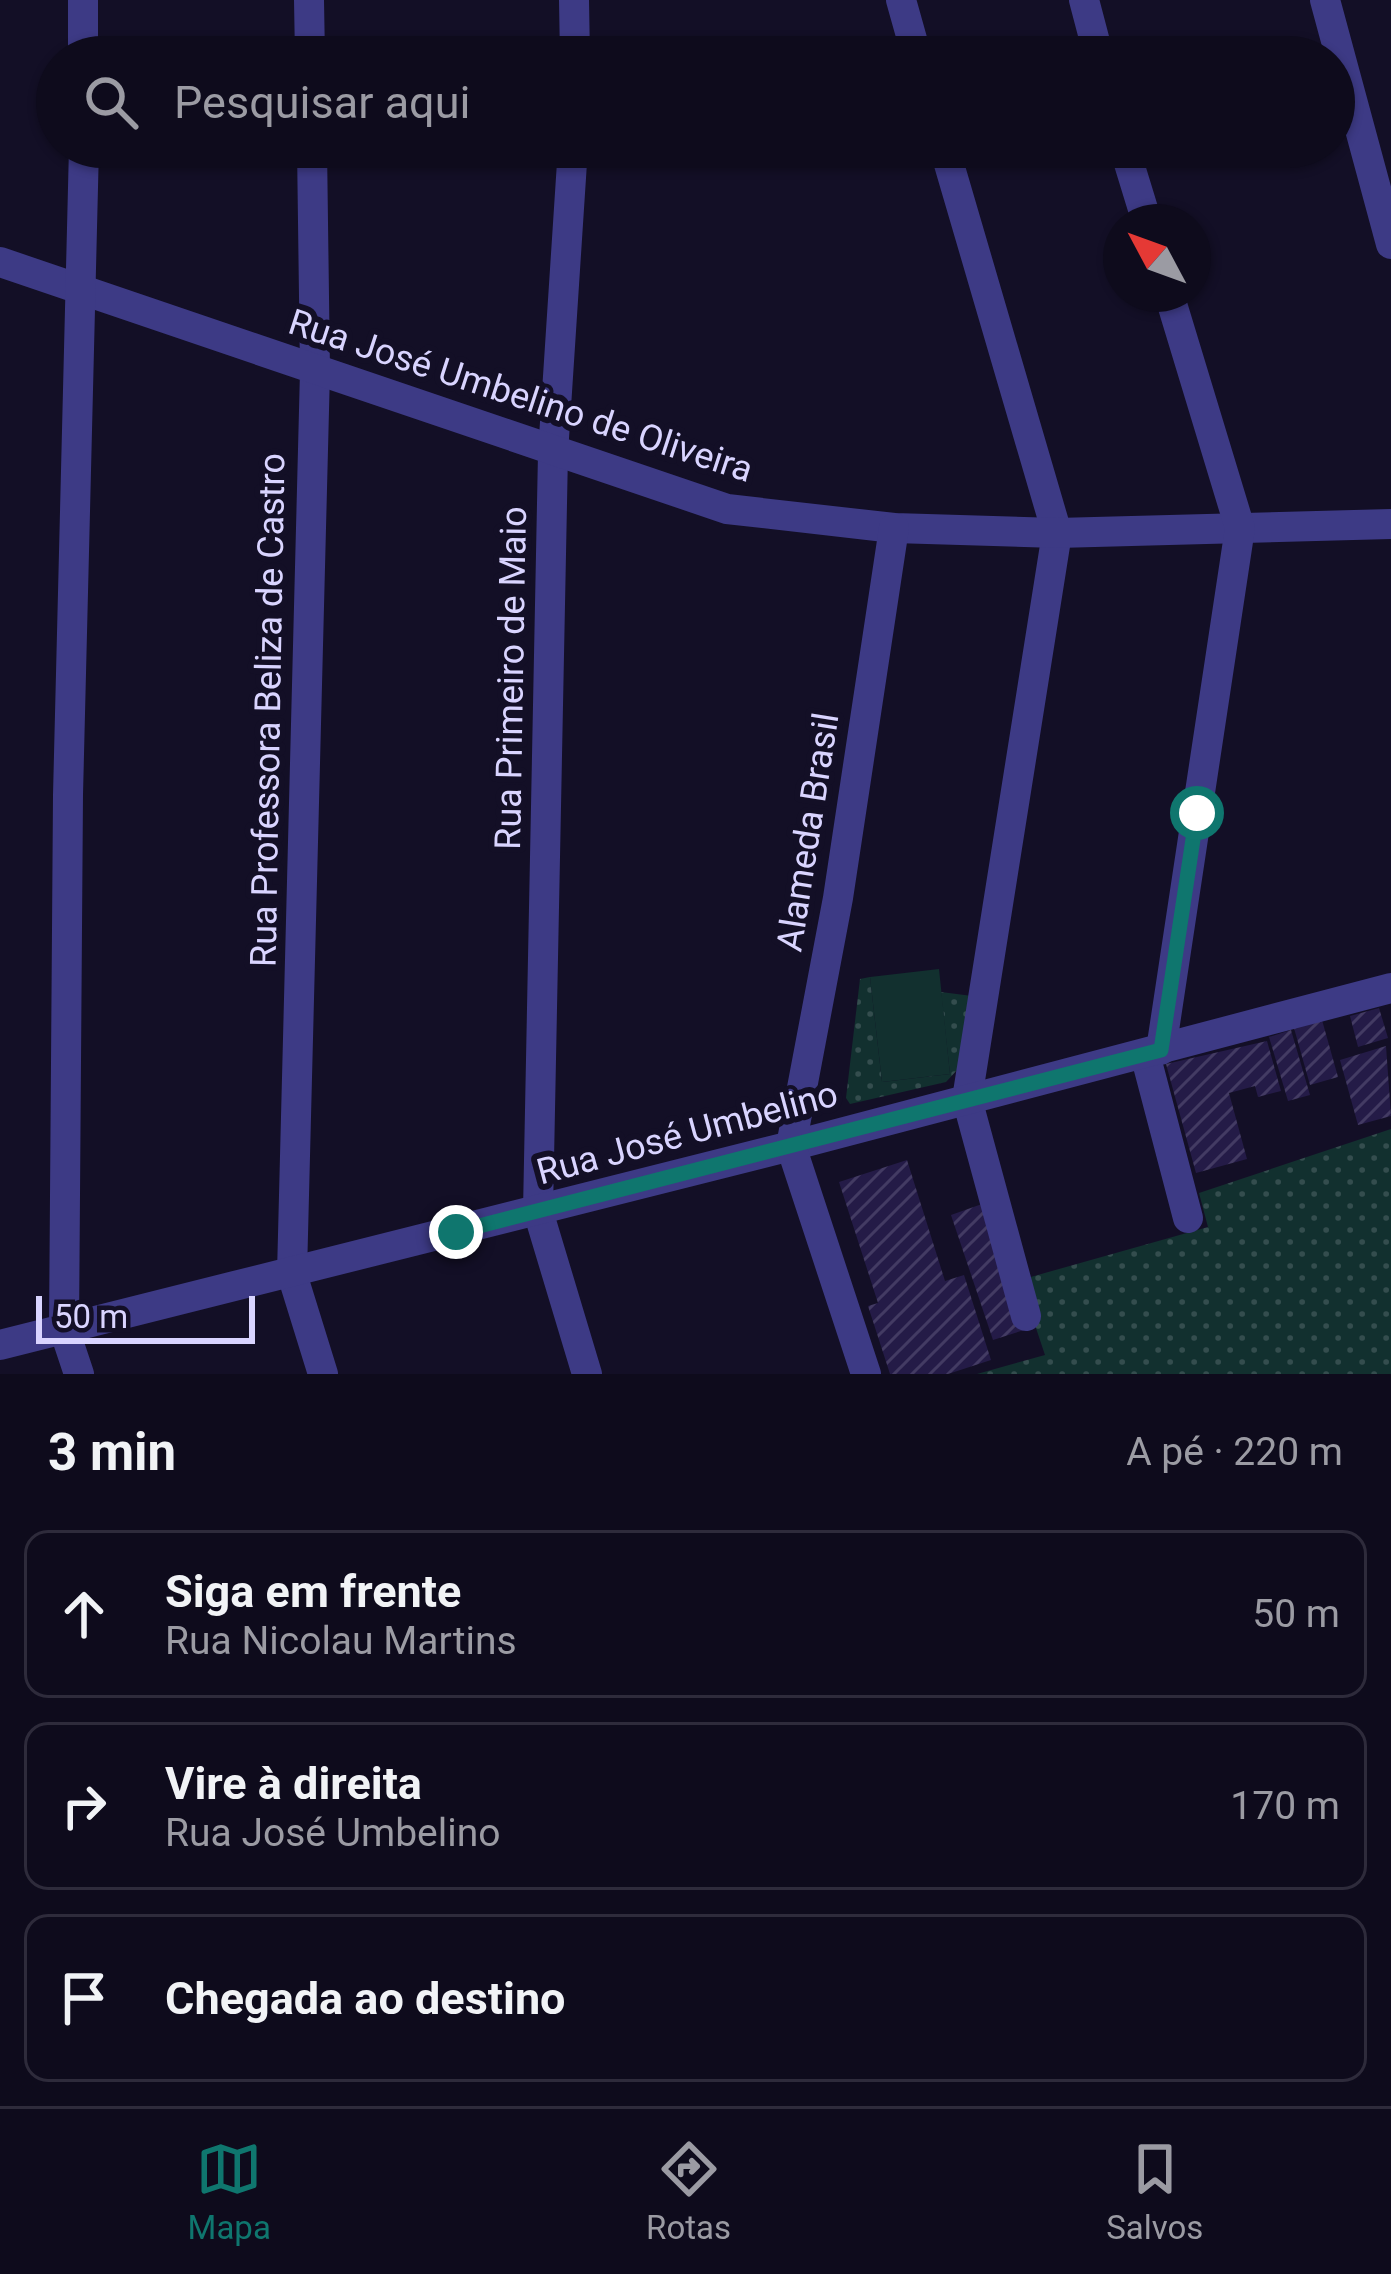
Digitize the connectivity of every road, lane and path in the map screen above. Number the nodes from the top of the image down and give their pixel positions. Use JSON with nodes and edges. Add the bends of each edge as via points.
{"nodes":[{"id":1,"x":83,"y":0,"type":"edge"},
{"id":2,"x":309,"y":0,"type":"edge"},
{"id":3,"x":574,"y":0,"type":"edge"},
{"id":4,"x":901,"y":0,"type":"edge"},
{"id":5,"x":1084,"y":0,"type":"edge"},
{"id":6,"x":1325,"y":0,"type":"edge"},
{"id":7,"x":83,"y":36,"type":"edge"},
{"id":8,"x":310,"y":36,"type":"edge"},
{"id":9,"x":575,"y":36,"type":"edge"},
{"id":10,"x":911,"y":36,"type":"edge"},
{"id":11,"x":1093,"y":36,"type":"edge"},
{"id":12,"x":1335,"y":36,"type":"edge"},
{"id":13,"x":1355,"y":111,"type":"edge"},
{"id":14,"x":84,"y":168,"type":"edge"},
{"id":15,"x":311,"y":168,"type":"edge"},
{"id":16,"x":572,"y":168,"type":"edge"},
{"id":17,"x":950,"y":168,"type":"edge"},
{"id":18,"x":1130,"y":168,"type":"edge"},
{"id":19,"x":1141,"y":204,"type":"edge"},
{"id":20,"x":1391,"y":244,"type":"edge"},
{"id":21,"x":0,"y":262,"type":"edge"},
{"id":22,"x":84,"y":289,"type":"junction"},
{"id":23,"x":1174,"y":312,"type":"edge"},
{"id":24,"x":315,"y":371,"type":"junction"},
{"id":25,"x":553,"y":453,"type":"junction"},
{"id":26,"x":1391,"y":524,"type":"edge"},
{"id":27,"x":894,"y":528,"type":"junction"},
{"id":28,"x":1240,"y":528,"type":"junction"},
{"id":29,"x":1057,"y":533,"type":"junction"},
{"id":30,"x":1391,"y":988,"type":"edge"},
{"id":31,"x":1153,"y":1052,"type":"junction"},
{"id":32,"x":967,"y":1099,"type":"junction"},
{"id":33,"x":791,"y":1146,"type":"junction"},
{"id":34,"x":538,"y":1211,"type":"junction"},
{"id":35,"x":1188,"y":1218,"type":"dead end"},
{"id":36,"x":292,"y":1274,"type":"junction"},
{"id":37,"x":1026,"y":1316,"type":"dead end"},
{"id":38,"x":64,"y":1328,"type":"junction"},
{"id":39,"x":0,"y":1345,"type":"edge"},
{"id":40,"x":79,"y":1374,"type":"edge"},
{"id":41,"x":322,"y":1374,"type":"edge"},
{"id":42,"x":587,"y":1374,"type":"edge"},
{"id":43,"x":866,"y":1374,"type":"edge"}],
"edges":[{"from":1,"to":7,"type":"street"},
{"from":2,"to":8,"type":"street"},
{"from":3,"to":9,"type":"street"},
{"from":4,"to":10,"type":"street"},
{"from":5,"to":11,"type":"street"},
{"from":6,"to":12,"type":"street"},
{"from":13,"to":20,"type":"street"},
{"from":14,"to":22,"type":"street"},
{"from":15,"to":24,"type":"street","name":"Rua Professora Beliza de Castro"},
{"from":16,"to":25,"type":"street","name":"Rua Primeiro de Maio"},
{"from":17,"to":29,"type":"street"},
{"from":18,"to":19,"type":"street"},
{"from":21,"to":22,"type":"street","name":"Rua José Umbelino de Oliveira"},
{"from":22,"to":24,"type":"street","name":"Rua José Umbelino de Oliveira"},
{"from":22,"to":38,"type":"street","via":[[68,795]]},
{"from":23,"to":28,"type":"street"},
{"from":24,"to":25,"type":"street","name":"Rua José Umbelino de Oliveira"},
{"from":24,"to":36,"type":"street","name":"Rua Professora Beliza de Castro"},
{"from":25,"to":27,"type":"street","name":"Rua José Umbelino de Oliveira","via":[[727,509]]},
{"from":25,"to":34,"type":"street","name":"Rua Primeiro de Maio"},
{"from":26,"to":28,"type":"street","name":"Rua José Umbelino de Oliveira"},
{"from":27,"to":29,"type":"street","name":"Rua José Umbelino de Oliveira"},
{"from":27,"to":33,"type":"street","name":"Alameda Brasil"},
{"from":28,"to":29,"type":"street","name":"Rua José Umbelino de Oliveira"},
{"from":28,"to":31,"type":"street"},
{"from":29,"to":32,"type":"street"},
{"from":30,"to":31,"type":"street","name":"Rua José Umbelino"},
{"from":31,"to":32,"type":"street","name":"Rua José Umbelino"},
{"from":31,"to":35,"type":"street"},
{"from":32,"to":33,"type":"street","name":"Rua José Umbelino"},
{"from":32,"to":37,"type":"street"},
{"from":33,"to":34,"type":"street","name":"Rua José Umbelino"},
{"from":33,"to":43,"type":"street"},
{"from":34,"to":36,"type":"street","name":"Rua José Umbelino"},
{"from":34,"to":42,"type":"street","name":"Rua Primeiro de Maio"},
{"from":36,"to":38,"type":"street","name":"Rua José Umbelino"},
{"from":36,"to":41,"type":"street","name":"Rua Professora Beliza de Castro"},
{"from":38,"to":39,"type":"street","name":"Rua José Umbelino"},
{"from":38,"to":40,"type":"street"}]}
